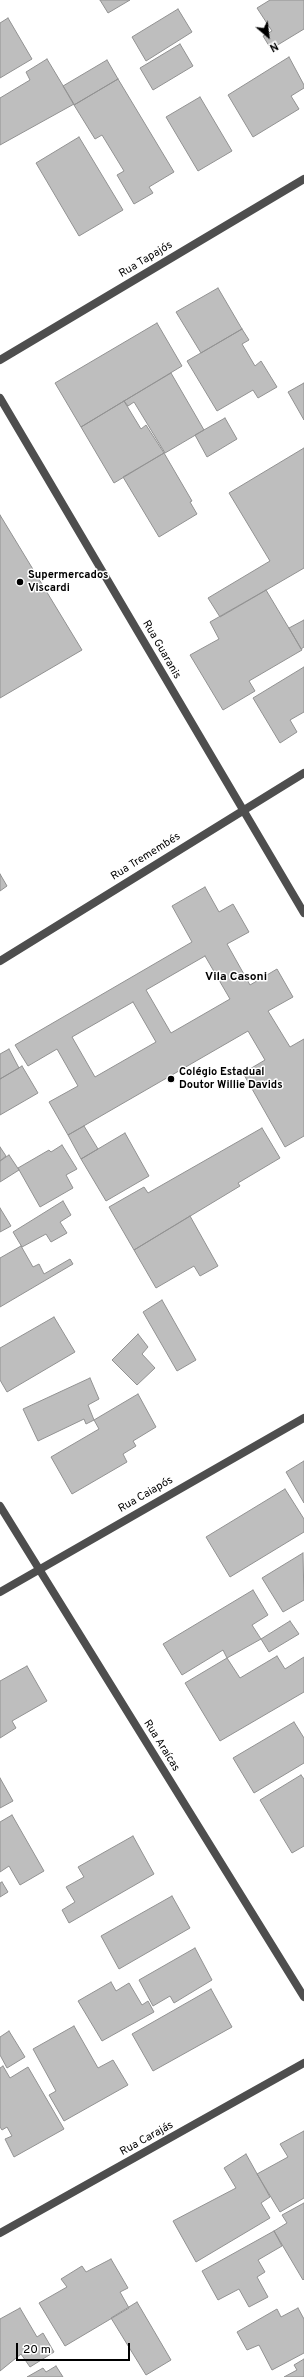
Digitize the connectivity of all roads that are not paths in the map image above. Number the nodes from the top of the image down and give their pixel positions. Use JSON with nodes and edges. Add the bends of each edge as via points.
{"nodes":[{"id":1,"x":304,"y":179,"type":"edge"},
{"id":2,"x":0,"y":360,"type":"edge"},
{"id":3,"x":0,"y":398,"type":"edge"},
{"id":4,"x":304,"y":773,"type":"edge"},
{"id":5,"x":242,"y":809,"type":"junction"},
{"id":6,"x":304,"y":912,"type":"edge"},
{"id":7,"x":0,"y":961,"type":"edge"},
{"id":8,"x":304,"y":1418,"type":"edge"},
{"id":9,"x":0,"y":1506,"type":"edge"},
{"id":10,"x":38,"y":1569,"type":"junction"},
{"id":11,"x":0,"y":1592,"type":"edge"},
{"id":12,"x":304,"y":1997,"type":"edge"},
{"id":13,"x":304,"y":2063,"type":"edge"},
{"id":14,"x":0,"y":2233,"type":"edge"}],
"edges":[{"from":1,"to":2,"type":"street","name":"Rua Tapajós"},
{"from":3,"to":5,"type":"street","name":"Rua Guaranis"},
{"from":4,"to":5,"type":"street","name":"Rua Tremembés"},
{"from":5,"to":6,"type":"street","name":"Rua Guaranis"},
{"from":5,"to":7,"type":"street","name":"Rua Tremembés"},
{"from":8,"to":10,"type":"street","name":"Rua Caiapós"},
{"from":9,"to":10,"type":"street","name":"Rua Araícas"},
{"from":10,"to":11,"type":"street","name":"Rua Caiapós"},
{"from":10,"to":12,"type":"street","name":"Rua Araícas"},
{"from":13,"to":14,"type":"street","name":"Rua Carajás"}]}
